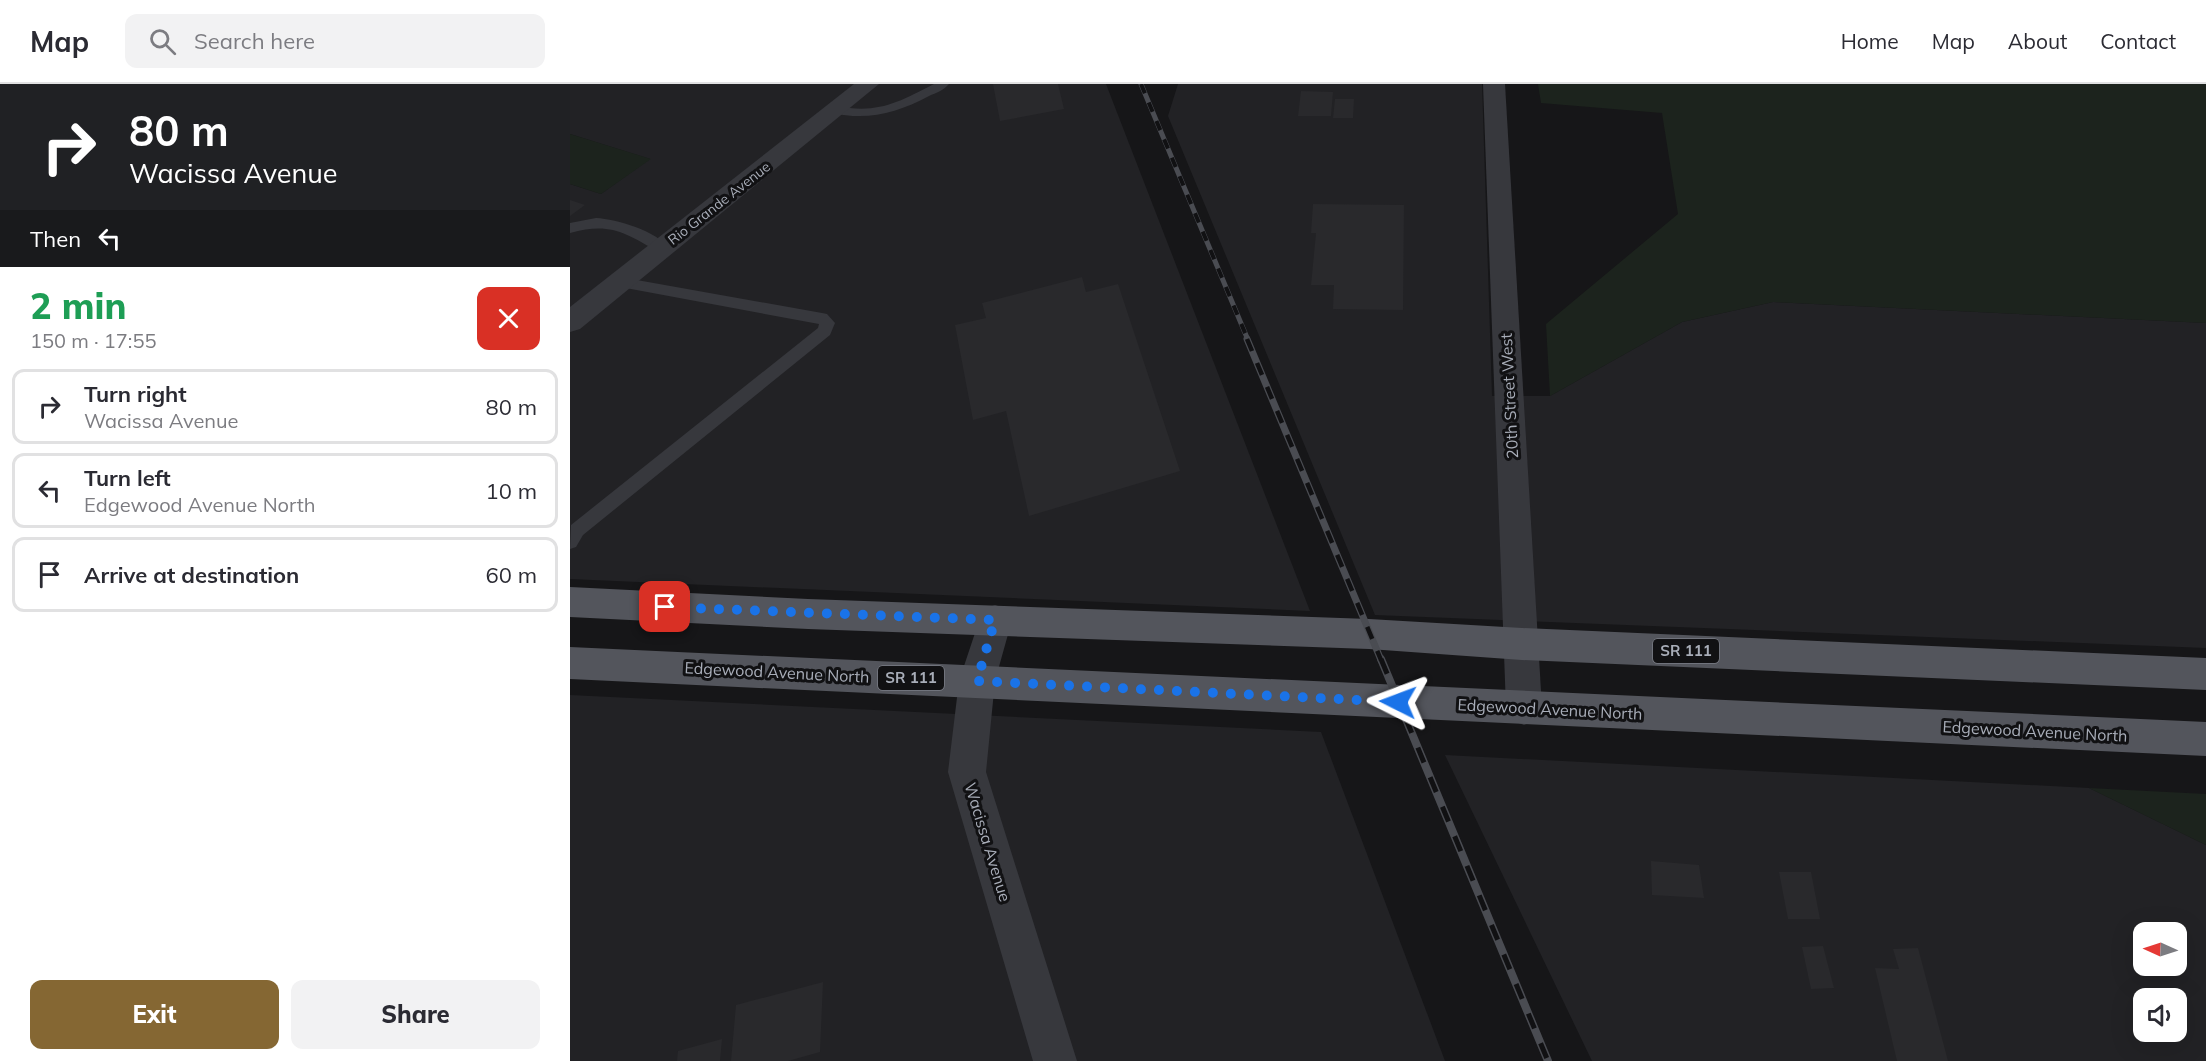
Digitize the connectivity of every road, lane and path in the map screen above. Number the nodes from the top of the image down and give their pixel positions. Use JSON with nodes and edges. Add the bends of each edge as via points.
{"nodes":[{"id":1,"x":867,"y":84,"type":"edge"},
{"id":2,"x":943,"y":84,"type":"edge"},
{"id":3,"x":1494,"y":84,"type":"edge"},
{"id":4,"x":836,"y":110,"type":"junction"},
{"id":5,"x":570,"y":228,"type":"edge"},
{"id":6,"x":662,"y":248,"type":"junction"},
{"id":7,"x":620,"y":282,"type":"junction"},
{"id":8,"x":570,"y":322,"type":"edge"},
{"id":9,"x":570,"y":542,"type":"edge"},
{"id":10,"x":570,"y":602,"type":"edge"},
{"id":11,"x":995,"y":620,"type":"junction"},
{"id":12,"x":1522,"y":644,"type":"junction"},
{"id":13,"x":570,"y":663,"type":"edge"},
{"id":14,"x":2206,"y":674,"type":"edge"},
{"id":15,"x":977,"y":681,"type":"junction"},
{"id":16,"x":1524,"y":708,"type":"junction"},
{"id":17,"x":2206,"y":739,"type":"edge"},
{"id":18,"x":1055,"y":1061,"type":"edge"}],
"edges":[{"from":1,"to":4,"type":"street","name":"Rio Grande Avenue"},
{"from":2,"to":4,"type":"lane","via":[[886,112],[859,115]]},
{"from":3,"to":12,"type":"street","name":"20th Street West"},
{"from":4,"to":6,"type":"street","name":"Rio Grande Avenue"},
{"from":5,"to":6,"type":"lane","via":[[589,220],[618,224]]},
{"from":6,"to":7,"type":"street","name":"Rio Grande Avenue"},
{"from":7,"to":8,"type":"street","name":"Rio Grande Avenue"},
{"from":7,"to":9,"type":"lane","via":[[822,318],[827,323],[825,331],[578,530]]},
{"from":10,"to":11,"type":"main road","number":"SR 111"},
{"from":11,"to":12,"type":"main road","number":"SR 111","via":[[1370,634]]},
{"from":11,"to":15,"type":"street","name":"Wacissa Avenue"},
{"from":12,"to":14,"type":"main road","number":"SR 111"},
{"from":12,"to":16,"type":"street","name":"20th Street West"},
{"from":13,"to":15,"type":"main road","name":"Edgewood Avenue North","number":"SR 111"},
{"from":15,"to":16,"type":"main road","name":"Edgewood Avenue North","number":"SR 111"},
{"from":15,"to":18,"type":"street","name":"Wacissa Avenue","via":[[967,772]]},
{"from":16,"to":17,"type":"main road","name":"Edgewood Avenue North","number":"SR 111"}]}
